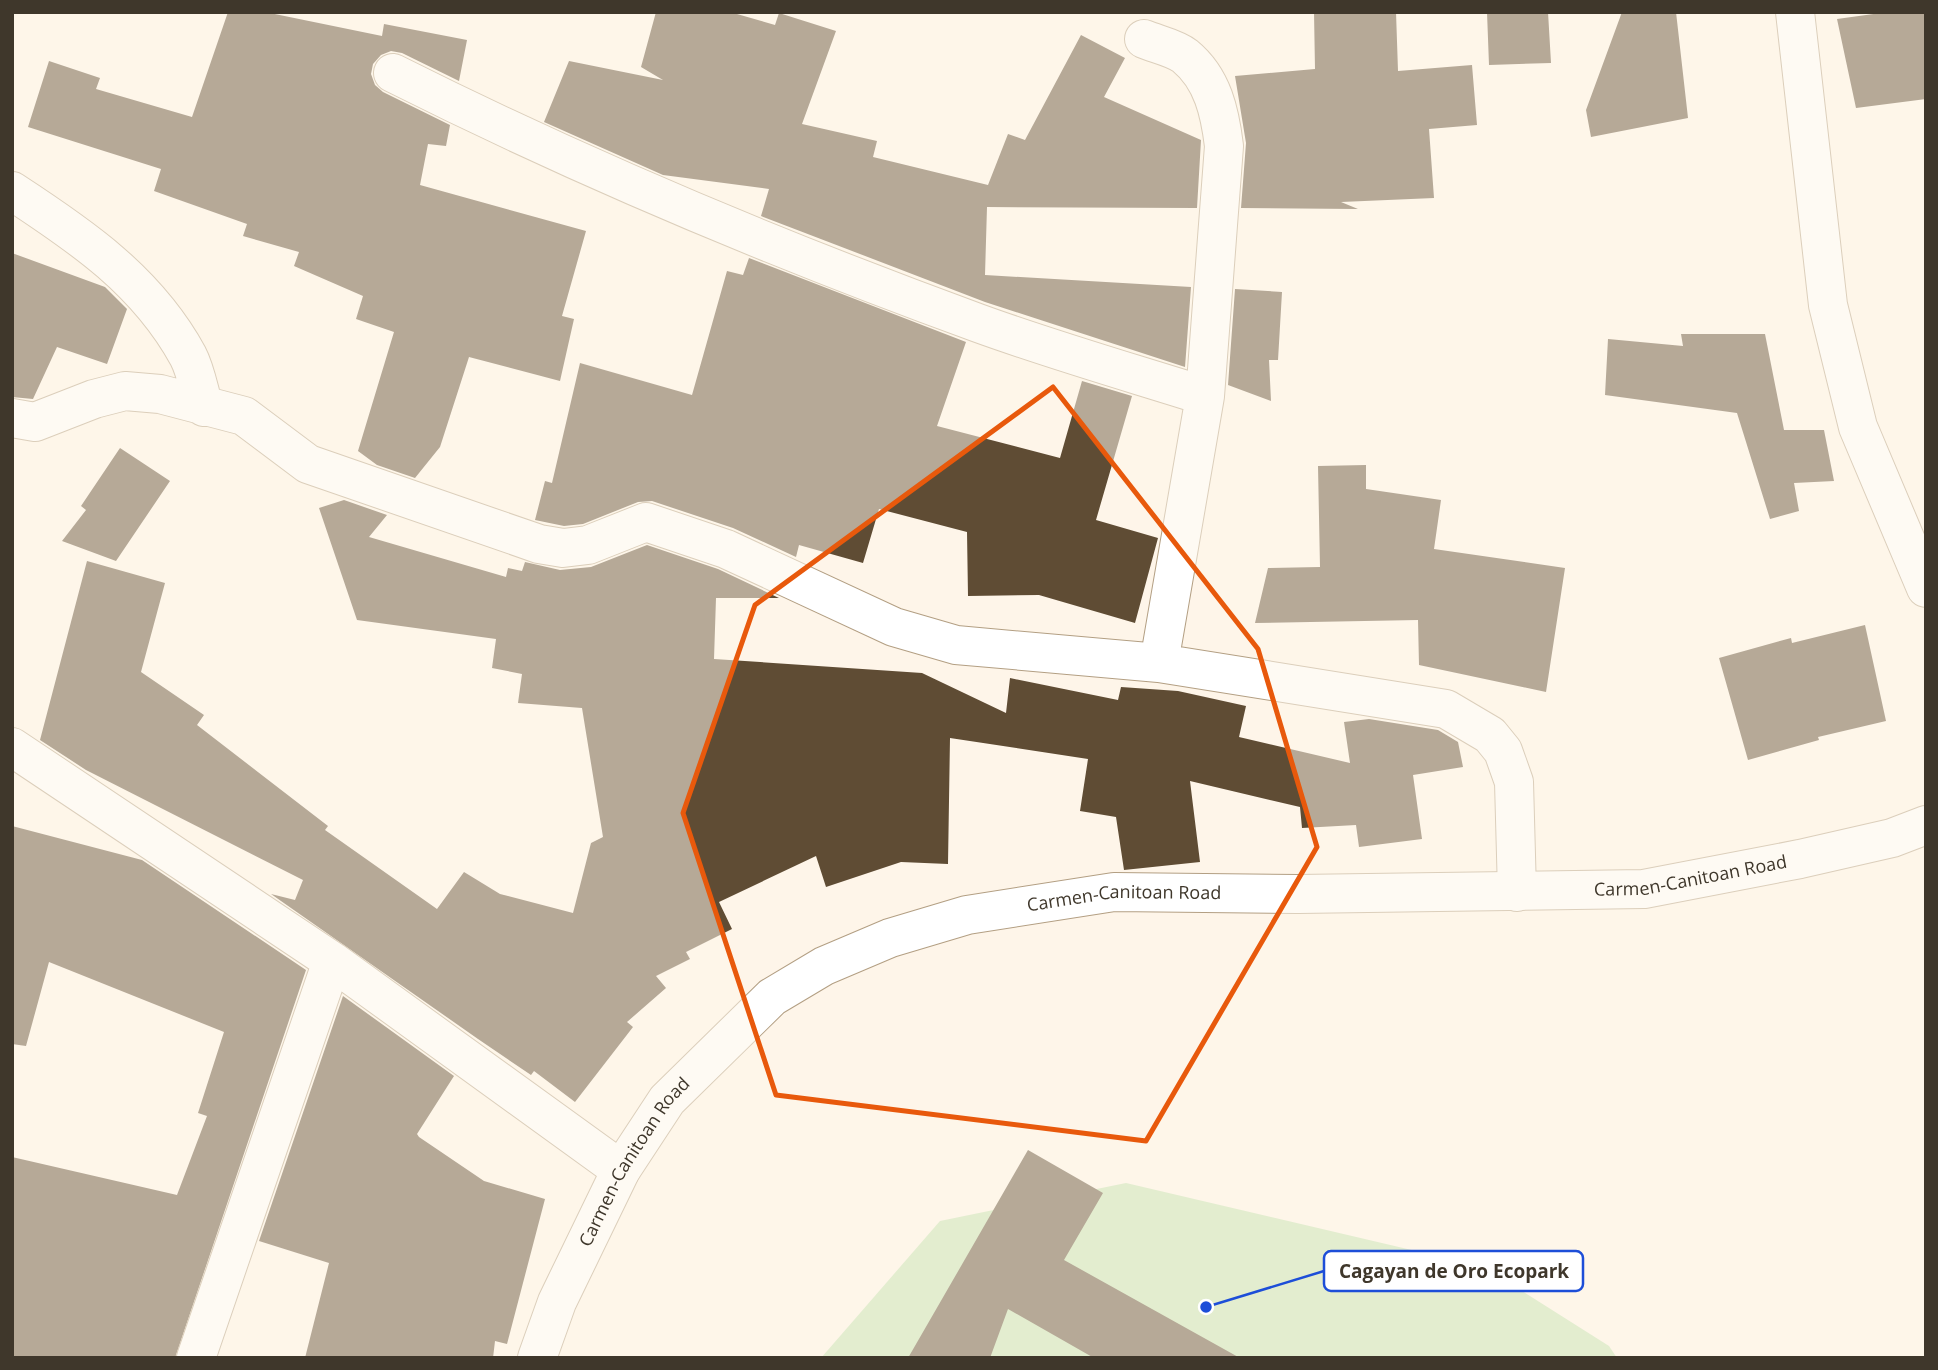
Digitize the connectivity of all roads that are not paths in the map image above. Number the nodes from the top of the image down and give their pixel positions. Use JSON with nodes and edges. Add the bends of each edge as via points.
{"nodes":[{"id":1,"x":1796,"y":12,"type":"edge"},
{"id":2,"x":1144,"y":39,"type":"dead end"},
{"id":3,"x":393,"y":73,"type":"dead end"},
{"id":4,"x":12,"y":191,"type":"edge"},
{"id":5,"x":1205,"y":396,"type":"junction"},
{"id":6,"x":204,"y":407,"type":"junction"},
{"id":7,"x":12,"y":418,"type":"edge"},
{"id":8,"x":1926,"y":588,"type":"edge"},
{"id":9,"x":1159,"y":663,"type":"junction"},
{"id":10,"x":12,"y":747,"type":"edge"},
{"id":11,"x":1926,"y":825,"type":"edge"},
{"id":12,"x":1517,"y":892,"type":"junction"},
{"id":13,"x":332,"y":961,"type":"junction"},
{"id":14,"x":621,"y":1170,"type":"junction"},
{"id":15,"x":196,"y":1358,"type":"edge"},
{"id":16,"x":537,"y":1358,"type":"edge"}],
"edges":[{"from":1,"to":8,"type":"street","via":[[1828,305],[1858,427]]},
{"from":2,"to":5,"type":"street","via":[[1185,55],[1209,86],[1220,111],[1223,181]]},
{"from":3,"to":5,"type":"street","via":[[524,139],[704,216],[979,323]]},
{"from":4,"to":6,"type":"street","via":[[88,242],[126,274],[189,357]]},
{"from":5,"to":9,"type":"street"},
{"from":6,"to":7,"type":"street","via":[[160,394],[125,391],[35,422]]},
{"from":6,"to":9,"type":"street","via":[[244,416],[308,464],[539,544],[563,548],[588,545],[646,522],[726,549],[894,627],[956,645]]},
{"from":9,"to":12,"type":"street","via":[[1446,709],[1470,722],[1503,751],[1514,782]]},
{"from":10,"to":13,"type":"street"},
{"from":11,"to":12,"type":"street","name":"Carmen-Canitoan Road","via":[[1853,847],[1644,889]]},
{"from":12,"to":14,"type":"street","name":"Carmen-Canitoan Road","via":[[1114,892],[967,915],[890,938],[824,966],[772,997],[667,1100]]},
{"from":13,"to":14,"type":"street"},
{"from":13,"to":15,"type":"street"},
{"from":14,"to":16,"type":"street","name":"Carmen-Canitoan Road","via":[[557,1302]]}]}
